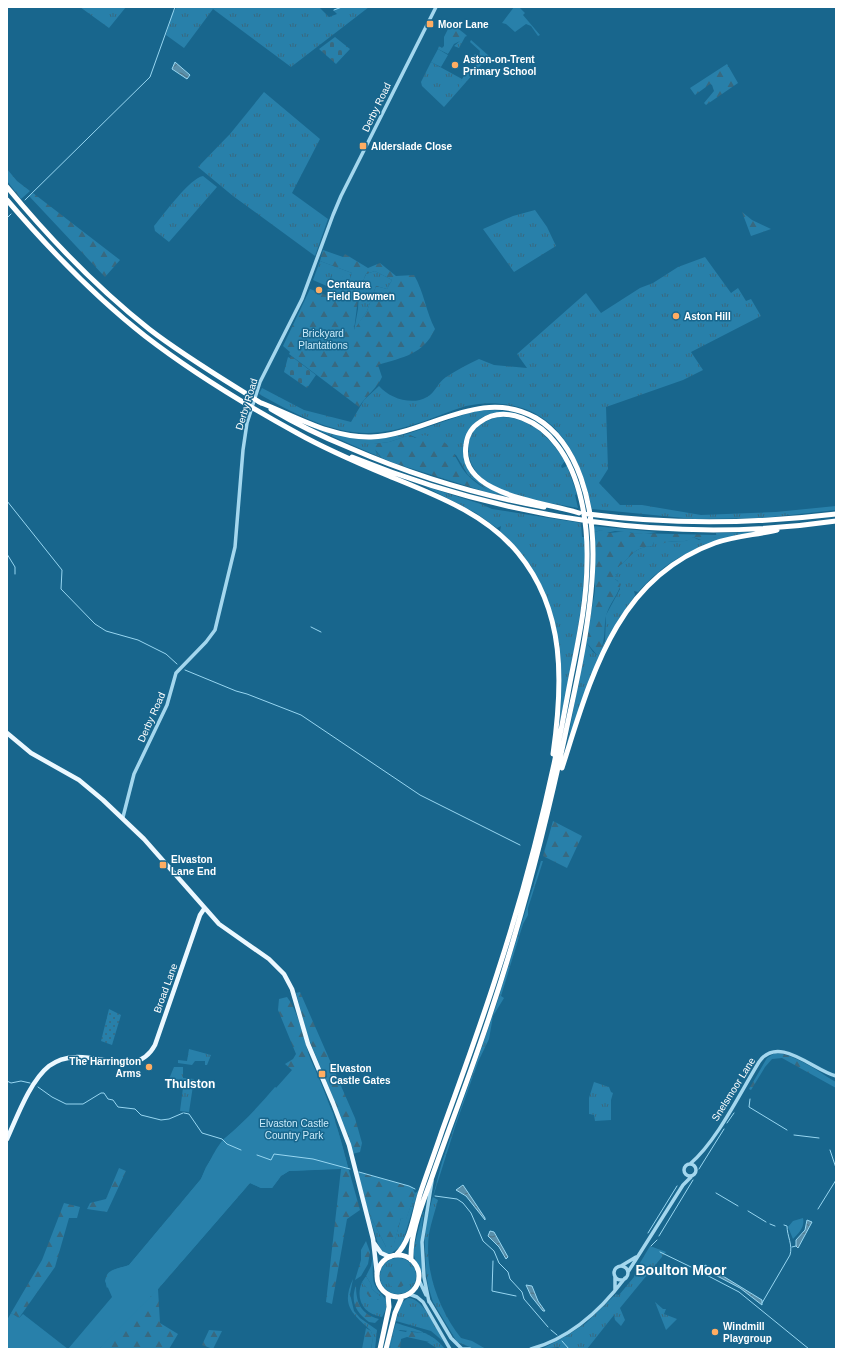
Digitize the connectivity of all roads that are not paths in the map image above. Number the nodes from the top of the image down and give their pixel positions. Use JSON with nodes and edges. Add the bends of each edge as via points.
{"nodes":[{"id":1,"x":436,"y":7,"type":"edge"},
{"id":2,"x":7,"y":187,"type":"edge"},
{"id":3,"x":7,"y":200,"type":"edge"},
{"id":4,"x":259,"y":402,"type":"junction"},
{"id":5,"x":277,"y":422,"type":"junction"},
{"id":6,"x":579,"y":513,"type":"junction"},
{"id":7,"x":836,"y":514,"type":"edge"},
{"id":8,"x":836,"y":521,"type":"edge"},
{"id":9,"x":794,"y":527,"type":"junction"},
{"id":10,"x":7,"y":733,"type":"edge"},
{"id":11,"x":549,"y":782,"type":"junction"},
{"id":12,"x":554,"y":792,"type":"junction"},
{"id":13,"x":124,"y":817,"type":"junction"},
{"id":14,"x":204,"y":909,"type":"junction"},
{"id":15,"x":208,"y":914,"type":"junction"},
{"id":16,"x":197,"y":926,"type":"junction"},
{"id":17,"x":836,"y":1076,"type":"edge"},
{"id":18,"x":7,"y":1139,"type":"edge"},
{"id":19,"x":699,"y":1157,"type":"junction"},
{"id":20,"x":690,"y":1164,"type":"junction"},
{"id":21,"x":696,"y":1168,"type":"junction"},
{"id":22,"x":434,"y":1172,"type":"junction"},
{"id":23,"x":685,"y":1174,"type":"junction"},
{"id":24,"x":691,"y":1177,"type":"junction"},
{"id":25,"x":683,"y":1185,"type":"junction"},
{"id":26,"x":373,"y":1240,"type":"junction"},
{"id":27,"x":639,"y":1255,"type":"junction"},
{"id":28,"x":393,"y":1256,"type":"junction"},
{"id":29,"x":411,"y":1260,"type":"junction"},
{"id":30,"x":621,"y":1266,"type":"junction"},
{"id":31,"x":628,"y":1272,"type":"junction"},
{"id":32,"x":377,"y":1274,"type":"junction"},
{"id":33,"x":615,"y":1275,"type":"junction"},
{"id":34,"x":625,"y":1278,"type":"junction"},
{"id":35,"x":419,"y":1280,"type":"junction"},
{"id":36,"x":614,"y":1291,"type":"junction"},
{"id":37,"x":410,"y":1294,"type":"junction"},
{"id":38,"x":388,"y":1295,"type":"junction"},
{"id":39,"x":402,"y":1297,"type":"junction"},
{"id":40,"x":429,"y":1302,"type":"junction"},
{"id":41,"x":380,"y":1349,"type":"edge"},
{"id":42,"x":386,"y":1349,"type":"edge"},
{"id":43,"x":450,"y":1349,"type":"edge"},
{"id":44,"x":461,"y":1349,"type":"edge"},
{"id":45,"x":470,"y":1349,"type":"edge"},
{"id":46,"x":531,"y":1349,"type":"edge"}],
"edges":[{"from":1,"to":13,"type":"street","name":"Derby Road","via":[[341,196],[302,300],[260,382],[247,423],[235,547],[215,630],[176,673],[167,705],[136,770]]},
{"from":2,"to":4,"type":"highway","via":[[57,244],[100,287],[185,355]]},
{"from":3,"to":5,"type":"highway","via":[[64,263],[129,322],[198,374]]},
{"from":4,"to":6,"type":"highway","via":[[322,436],[398,467],[487,495]]},
{"from":4,"to":12,"type":"highway","via":[[326,429],[363,437],[398,433],[477,408],[502,407],[518,411],[543,423],[558,437],[574,462],[586,496],[593,540],[593,565],[575,688]]},
{"from":5,"to":9,"type":"highway","via":[[412,480],[468,497],[534,512],[595,522],[674,529]]},
{"from":5,"to":11,"type":"highway","via":[[342,456],[469,512],[501,535],[522,558],[545,596],[557,641],[559,699]]},
{"from":6,"to":7,"type":"highway","via":[[649,521],[706,523],[765,521]]},
{"from":6,"to":11,"type":"highway","via":[[510,495],[482,481],[474,473],[467,459],[466,444],[470,433],[481,421],[497,415],[516,416],[532,422],[548,435],[563,453],[579,494],[587,538],[587,571],[580,626]]},
{"from":8,"to":9,"type":"highway"},
{"from":9,"to":12,"type":"highway","via":[[740,536],[704,547],[669,566],[641,591],[618,625],[598,666],[581,707]]},
{"from":10,"to":13,"type":"main road","via":[[31,753],[85,785]]},
{"from":11,"to":28,"type":"highway","via":[[523,888],[498,971],[405,1242]]},
{"from":12,"to":22,"type":"highway","via":[[504,974]]},
{"from":13,"to":14,"type":"main road"},
{"from":14,"to":15,"type":"main road"},
{"from":14,"to":16,"type":"main road","name":"Broad Lane"},
{"from":15,"to":16,"type":"main road","name":"Broad Lane"},
{"from":15,"to":26,"type":"main road","via":[[229,933],[276,964],[290,985],[308,1044],[349,1145]]},
{"from":16,"to":18,"type":"main road","name":"Broad Lane","via":[[156,1041],[148,1055],[139,1061],[129,1063],[72,1056],[50,1066],[35,1083]]},
{"from":17,"to":19,"type":"street","name":"Snelsmoor Lane","via":[[788,1052],[778,1050],[766,1054]]},
{"from":19,"to":20,"type":"street","name":"Snelsmoor Lane"},
{"from":19,"to":21,"type":"street","name":"Snelsmoor Lane"},
{"from":20,"to":21,"type":"street"},
{"from":20,"to":23,"type":"street","via":[[684,1167]]},
{"from":21,"to":24,"type":"street","via":[[696,1173]]},
{"from":22,"to":29,"type":"highway","via":[[414,1235]]},
{"from":22,"to":40,"type":"street","via":[[422,1242],[424,1277]]},
{"from":23,"to":24,"type":"street"},
{"from":23,"to":25,"type":"street"},
{"from":24,"to":25,"type":"street"},
{"from":25,"to":27,"type":"street"},
{"from":26,"to":28,"type":"main road","via":[[381,1253]]},
{"from":26,"to":32,"type":"main road"},
{"from":27,"to":30,"type":"street"},
{"from":27,"to":31,"type":"street"},
{"from":28,"to":29,"type":"highway","via":[[404,1256]]},
{"from":28,"to":32,"type":"highway","via":[[381,1265]]},
{"from":29,"to":35,"type":"highway","via":[[419,1271]]},
{"from":30,"to":31,"type":"street"},
{"from":30,"to":33,"type":"street","via":[[615,1270]]},
{"from":31,"to":34,"type":"street"},
{"from":32,"to":38,"type":"highway"},
{"from":33,"to":34,"type":"street","via":[[620,1279]]},
{"from":33,"to":36,"type":"street"},
{"from":34,"to":36,"type":"street"},
{"from":35,"to":37,"type":"highway"},
{"from":35,"to":40,"type":"street"},
{"from":36,"to":46,"type":"street","via":[[601,1308],[584,1322],[562,1336]]},
{"from":37,"to":39,"type":"highway"},
{"from":37,"to":43,"type":"street","via":[[423,1302]]},
{"from":38,"to":39,"type":"highway"},
{"from":38,"to":41,"type":"highway","via":[[388,1313]]},
{"from":39,"to":42,"type":"highway"},
{"from":40,"to":44,"type":"street","via":[[451,1338]]},
{"from":44,"to":45,"type":"street"}]}
